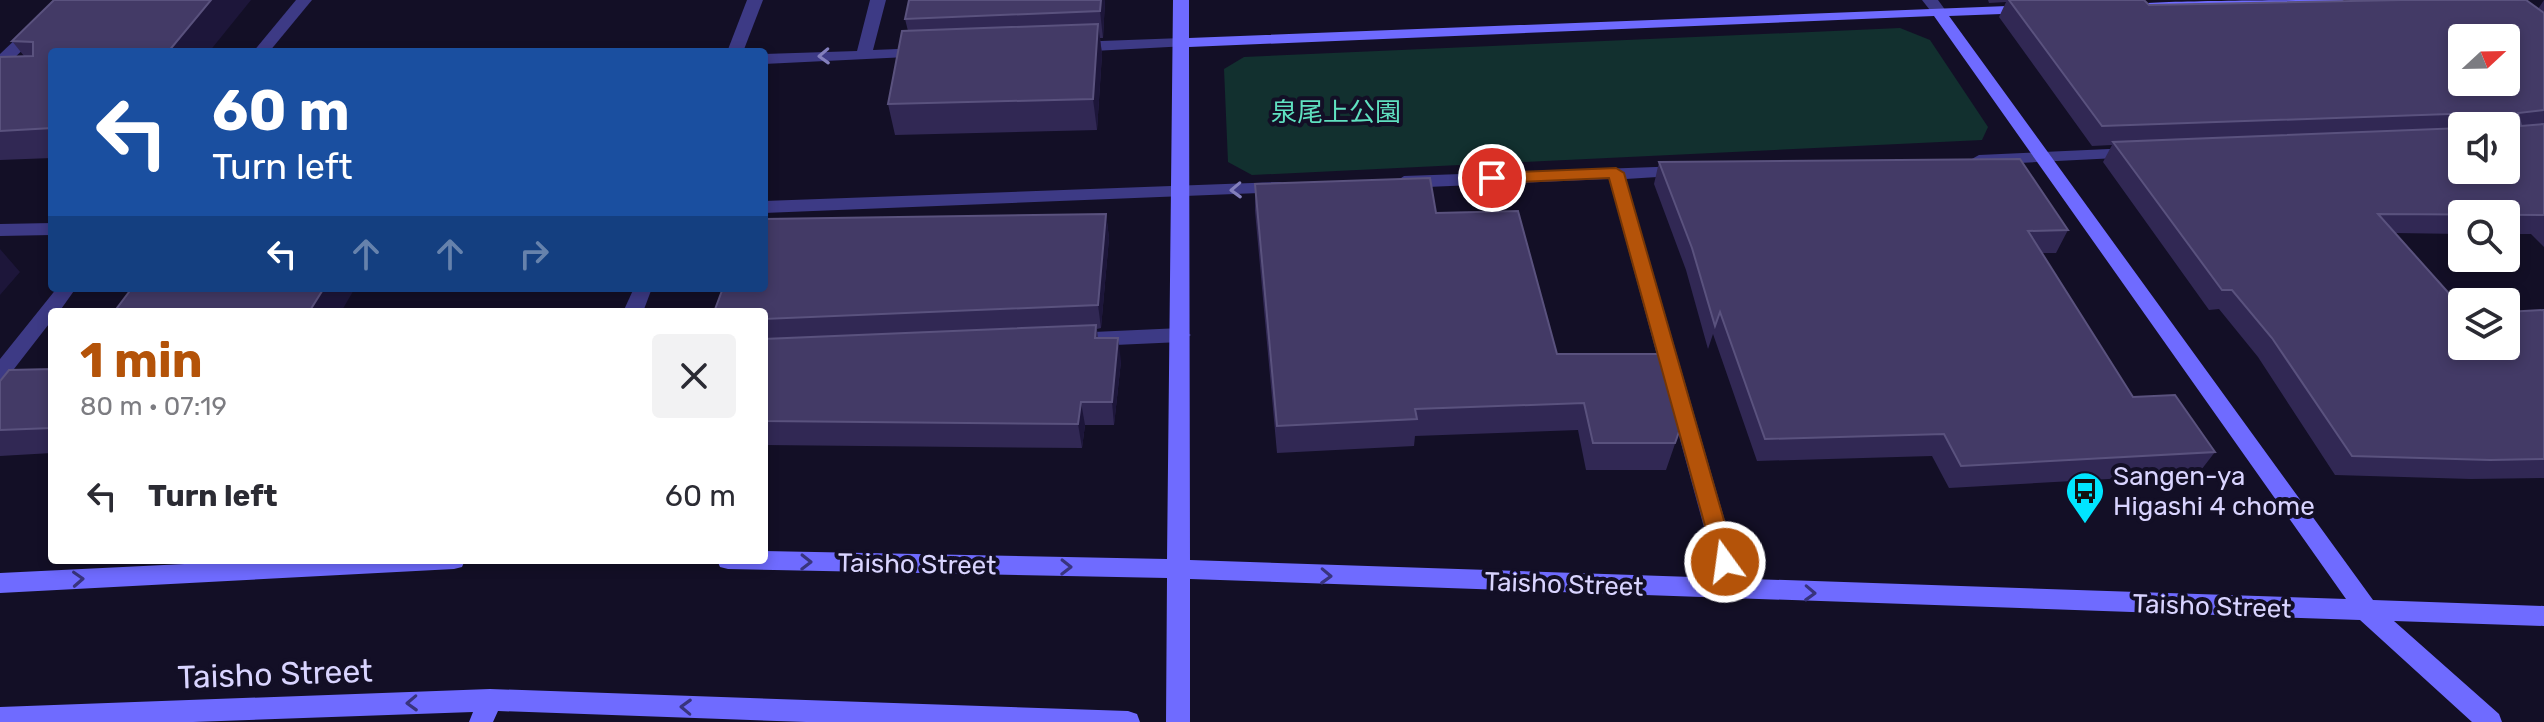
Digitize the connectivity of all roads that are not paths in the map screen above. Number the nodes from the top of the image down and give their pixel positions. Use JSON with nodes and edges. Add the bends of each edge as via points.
{"nodes":[{"id":1,"x":66,"y":0,"type":"edge"},
{"id":2,"x":304,"y":0,"type":"edge"},
{"id":3,"x":755,"y":0,"type":"edge"},
{"id":4,"x":878,"y":0,"type":"edge"},
{"id":5,"x":1181,"y":0,"type":"edge"},
{"id":6,"x":2336,"y":0,"type":"edge"},
{"id":7,"x":1934,"y":5,"type":"edge"},
{"id":8,"x":2113,"y":6,"type":"edge"},
{"id":9,"x":2049,"y":8,"type":"edge"},
{"id":10,"x":1182,"y":43,"type":"junction"},
{"id":11,"x":264,"y":48,"type":"edge"},
{"id":12,"x":737,"y":48,"type":"edge"},
{"id":13,"x":1055,"y":48,"type":"edge"},
{"id":14,"x":943,"y":52,"type":"edge"},
{"id":15,"x":864,"y":55,"type":"junction"},
{"id":16,"x":768,"y":59,"type":"edge"},
{"id":17,"x":0,"y":63,"type":"edge"},
{"id":18,"x":2150,"y":152,"type":"edge"},
{"id":19,"x":2041,"y":157,"type":"junction"},
{"id":20,"x":1962,"y":160,"type":"edge"},
{"id":21,"x":1695,"y":170,"type":"edge"},
{"id":22,"x":1616,"y":173,"type":"junction"},
{"id":23,"x":1383,"y":183,"type":"edge"},
{"id":24,"x":1305,"y":187,"type":"edge"},
{"id":25,"x":1181,"y":192,"type":"junction"},
{"id":26,"x":768,"y":207,"type":"edge"},
{"id":27,"x":48,"y":229,"type":"edge"},
{"id":28,"x":0,"y":230,"type":"edge"},
{"id":29,"x":64,"y":292,"type":"edge"},
{"id":30,"x":51,"y":308,"type":"edge"},
{"id":31,"x":48,"y":312,"type":"edge"},
{"id":32,"x":1181,"y":335,"type":"junction"},
{"id":33,"x":1073,"y":339,"type":"edge"},
{"id":34,"x":0,"y":373,"type":"edge"},
{"id":35,"x":26,"y":381,"type":"edge"},
{"id":36,"x":0,"y":382,"type":"edge"},
{"id":37,"x":768,"y":561,"type":"edge"},
{"id":38,"x":375,"y":564,"type":"edge"},
{"id":39,"x":1179,"y":569,"type":"junction"},
{"id":40,"x":0,"y":583,"type":"edge"},
{"id":41,"x":1733,"y":590,"type":"junction"},
{"id":42,"x":2367,"y":611,"type":"junction"},
{"id":43,"x":2544,"y":616,"type":"edge"},
{"id":44,"x":485,"y":711,"type":"edge"},
{"id":45,"x":0,"y":718,"type":"edge"},
{"id":46,"x":1128,"y":722,"type":"edge"},
{"id":47,"x":1178,"y":722,"type":"edge"},
{"id":48,"x":2490,"y":722,"type":"edge"}],
"edges":[{"from":1,"to":17,"type":"street"},
{"from":2,"to":11,"type":"street"},
{"from":3,"to":12,"type":"street"},
{"from":4,"to":15,"type":"street"},
{"from":5,"to":10,"type":"street"},
{"from":6,"to":8,"type":"street"},
{"from":7,"to":9,"type":"street"},
{"from":7,"to":10,"type":"street"},
{"from":7,"to":19,"type":"street"},
{"from":10,"to":13,"type":"street"},
{"from":10,"to":25,"type":"street"},
{"from":14,"to":15,"type":"street"},
{"from":15,"to":16,"type":"street","one_way":true},
{"from":18,"to":19,"type":"street"},
{"from":19,"to":20,"type":"street"},
{"from":19,"to":42,"type":"street"},
{"from":21,"to":22,"type":"street"},
{"from":22,"to":23,"type":"street"},
{"from":22,"to":41,"type":"street"},
{"from":24,"to":25,"type":"street","one_way":true},
{"from":25,"to":26,"type":"street"},
{"from":25,"to":32,"type":"street"},
{"from":27,"to":28,"type":"street"},
{"from":29,"to":30,"type":"street"},
{"from":31,"to":34,"type":"street"},
{"from":32,"to":33,"type":"street"},
{"from":32,"to":39,"type":"street"},
{"from":35,"to":36,"type":"street"},
{"from":37,"to":39,"type":"street","name":"Taisho Street","one_way":true},
{"from":40,"to":38,"type":"street","one_way":true},
{"from":39,"to":41,"type":"street","name":"Taisho Street","one_way":true},
{"from":39,"to":47,"type":"street"},
{"from":41,"to":42,"type":"street","name":"Taisho Street","one_way":true},
{"from":42,"to":43,"type":"street","name":"Taisho Street"},
{"from":42,"to":48,"type":"street"},
{"from":44,"to":45,"type":"street","name":"Taisho Street","one_way":true},
{"from":46,"to":44,"type":"street","name":"Taisho Street","one_way":true}]}
